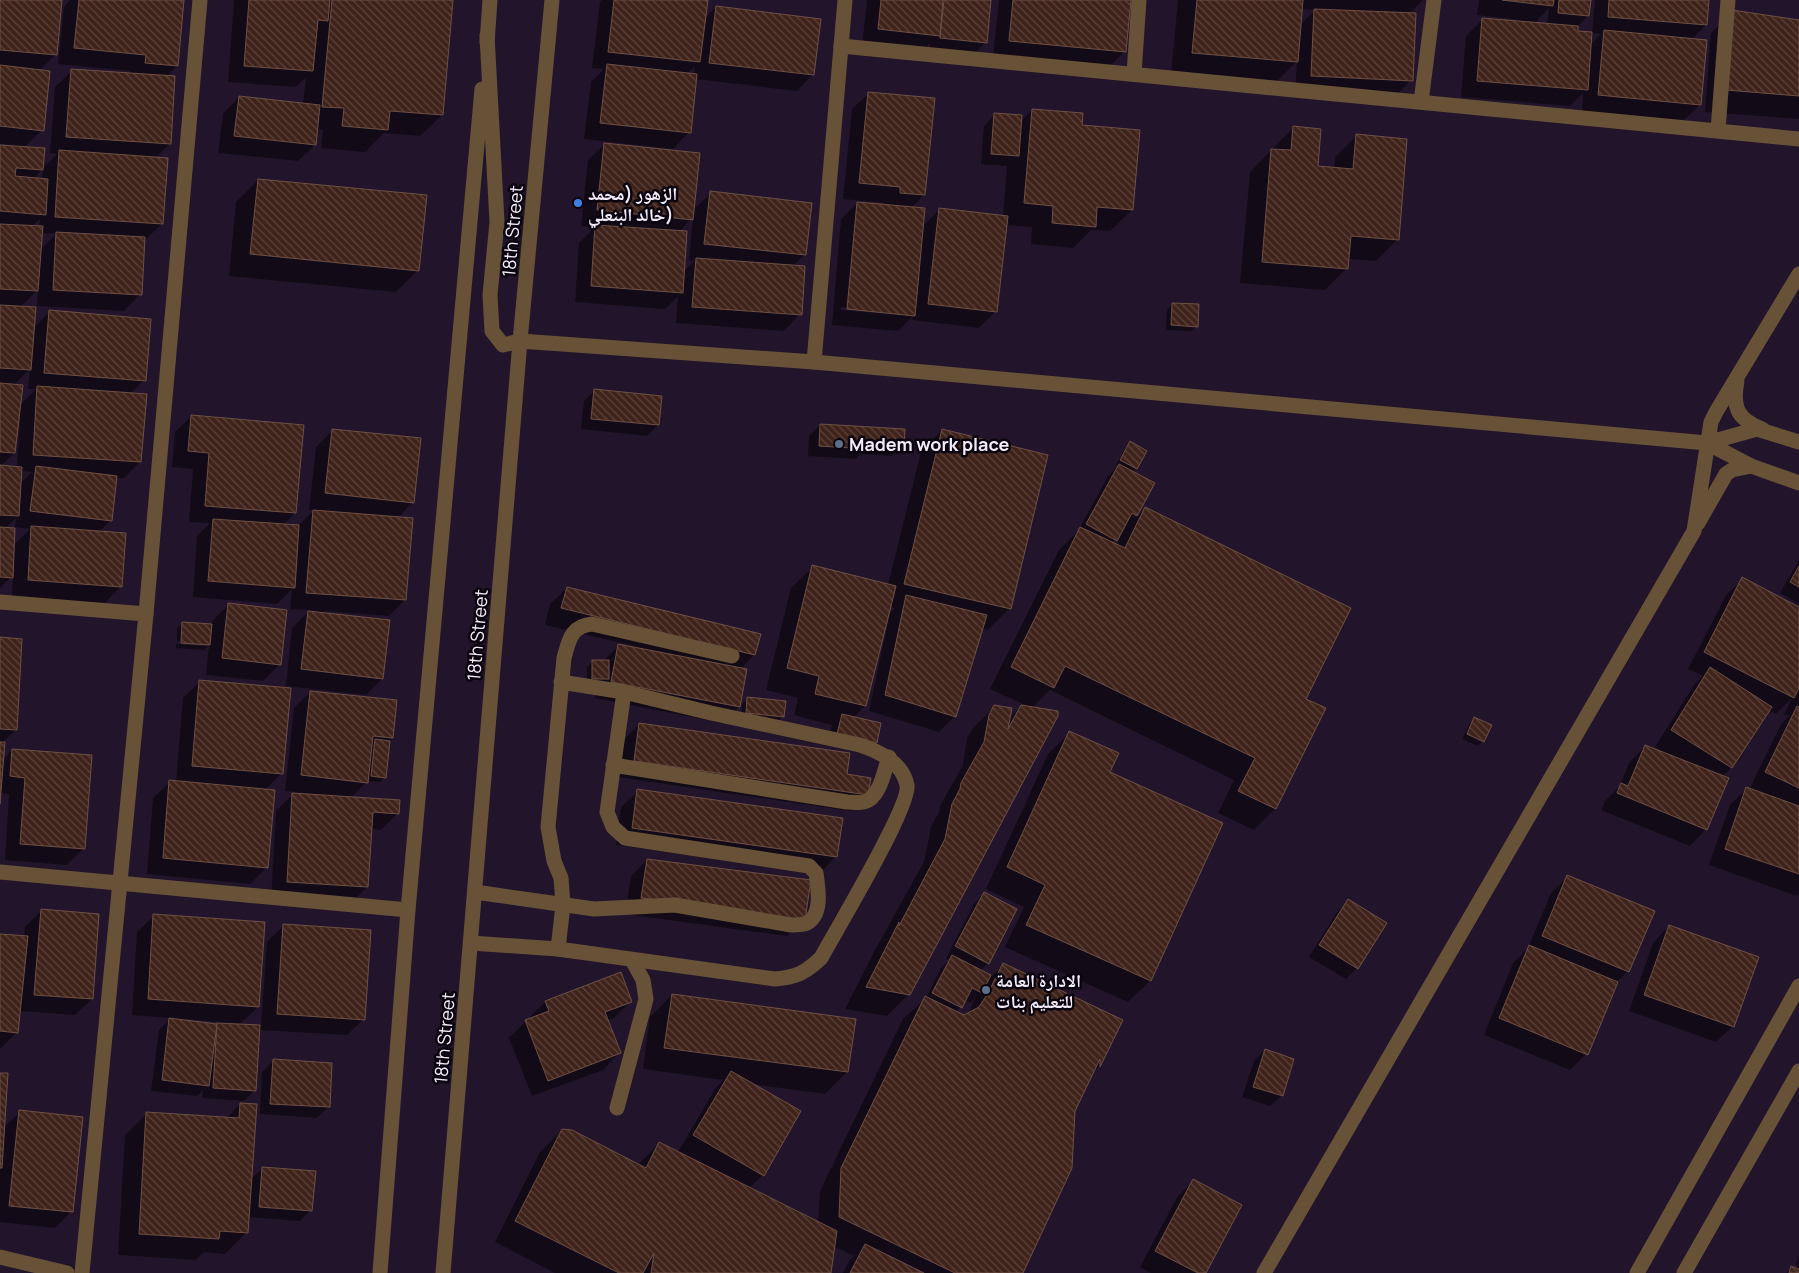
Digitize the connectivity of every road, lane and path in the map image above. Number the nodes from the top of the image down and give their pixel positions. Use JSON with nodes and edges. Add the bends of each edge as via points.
{"nodes":[{"id":1,"x":200,"y":0,"type":"edge"},
{"id":2,"x":490,"y":0,"type":"edge"},
{"id":3,"x":552,"y":0,"type":"edge"},
{"id":4,"x":845,"y":0,"type":"edge"},
{"id":5,"x":1139,"y":0,"type":"edge"},
{"id":6,"x":1434,"y":0,"type":"edge"},
{"id":7,"x":1728,"y":0,"type":"edge"},
{"id":8,"x":487,"y":35,"type":"junction"},
{"id":9,"x":841,"y":46,"type":"junction"},
{"id":10,"x":1134,"y":74,"type":"junction"},
{"id":11,"x":1422,"y":102,"type":"junction"},
{"id":12,"x":1718,"y":130,"type":"junction"},
{"id":13,"x":1799,"y":139,"type":"edge"},
{"id":14,"x":1799,"y":274,"type":"edge"},
{"id":15,"x":520,"y":341,"type":"junction"},
{"id":16,"x":814,"y":362,"type":"junction"},
{"id":17,"x":1738,"y":375,"type":"junction"},
{"id":18,"x":1766,"y":430,"type":"junction"},
{"id":19,"x":1799,"y":442,"type":"edge"},
{"id":20,"x":1706,"y":443,"type":"junction"},
{"id":21,"x":1751,"y":466,"type":"junction"},
{"id":22,"x":1799,"y":483,"type":"edge"},
{"id":23,"x":1694,"y":531,"type":"junction"},
{"id":24,"x":0,"y":602,"type":"edge"},
{"id":25,"x":146,"y":614,"type":"junction"},
{"id":26,"x":732,"y":656,"type":"dead end"},
{"id":27,"x":561,"y":682,"type":"junction"},
{"id":28,"x":624,"y":692,"type":"junction"},
{"id":29,"x":888,"y":757,"type":"junction"},
{"id":30,"x":613,"y":765,"type":"junction"},
{"id":31,"x":0,"y":872,"type":"edge"},
{"id":32,"x":119,"y":883,"type":"junction"},
{"id":33,"x":475,"y":892,"type":"junction"},
{"id":34,"x":563,"y":904,"type":"junction"},
{"id":35,"x":408,"y":910,"type":"junction"},
{"id":36,"x":471,"y":943,"type":"junction"},
{"id":37,"x":558,"y":949,"type":"junction"},
{"id":38,"x":632,"y":960,"type":"junction"},
{"id":39,"x":1799,"y":986,"type":"edge"},
{"id":40,"x":1799,"y":1071,"type":"edge"},
{"id":41,"x":617,"y":1108,"type":"dead end"},
{"id":42,"x":0,"y":1257,"type":"edge"},
{"id":43,"x":67,"y":1273,"type":"edge"},
{"id":44,"x":82,"y":1273,"type":"edge"},
{"id":45,"x":380,"y":1273,"type":"edge"},
{"id":46,"x":443,"y":1273,"type":"edge"},
{"id":47,"x":1264,"y":1273,"type":"edge"},
{"id":48,"x":1637,"y":1273,"type":"edge"},
{"id":49,"x":1684,"y":1273,"type":"edge"}],
"edges":[{"from":1,"to":25,"type":"street"},
{"from":2,"to":8,"type":"street"},
{"from":3,"to":15,"type":"street","name":"18th Street"},
{"from":4,"to":9,"type":"street"},
{"from":5,"to":10,"type":"street"},
{"from":6,"to":11,"type":"street"},
{"from":7,"to":12,"type":"street"},
{"from":8,"to":15,"type":"street","via":[[496,222],[490,295],[492,331],[503,345]]},
{"from":8,"to":35,"type":"street"},
{"from":9,"to":10,"type":"street"},
{"from":9,"to":16,"type":"street"},
{"from":10,"to":11,"type":"street"},
{"from":11,"to":12,"type":"street"},
{"from":12,"to":13,"type":"street"},
{"from":14,"to":17,"type":"street"},
{"from":15,"to":16,"type":"street"},
{"from":15,"to":33,"type":"street","name":"18th Street"},
{"from":16,"to":20,"type":"street"},
{"from":17,"to":18,"type":"street","via":[[1734,402],[1738,412],[1752,425]]},
{"from":17,"to":20,"type":"street","via":[[1711,422]]},
{"from":18,"to":19,"type":"street"},
{"from":18,"to":20,"type":"street","via":[[1747,430]]},
{"from":20,"to":21,"type":"street"},
{"from":20,"to":23,"type":"street"},
{"from":21,"to":22,"type":"street"},
{"from":21,"to":23,"type":"street","via":[[1726,474]]},
{"from":23,"to":47,"type":"street"},
{"from":24,"to":25,"type":"street"},
{"from":25,"to":32,"type":"street"},
{"from":26,"to":27,"type":"street","via":[[592,624],[583,625],[575,630],[568,644]]},
{"from":27,"to":28,"type":"street"},
{"from":27,"to":34,"type":"street","via":[[548,827],[554,861],[561,878]]},
{"from":28,"to":29,"type":"street","via":[[860,744]]},
{"from":28,"to":30,"type":"street"},
{"from":29,"to":30,"type":"street","via":[[877,791],[870,800],[863,802]]},
{"from":29,"to":38,"type":"street","via":[[902,775],[907,794],[888,836],[821,958],[807,972],[775,979]]},
{"from":30,"to":34,"type":"street","via":[[607,812],[614,827],[625,838],[809,866],[816,874],[817,912],[808,922],[791,925],[675,905],[602,909]]},
{"from":31,"to":32,"type":"street"},
{"from":32,"to":35,"type":"street"},
{"from":32,"to":44,"type":"street"},
{"from":33,"to":34,"type":"street"},
{"from":33,"to":36,"type":"street","name":"18th Street"},
{"from":34,"to":37,"type":"street"},
{"from":35,"to":45,"type":"street"},
{"from":36,"to":37,"type":"street"},
{"from":36,"to":46,"type":"street","name":"18th Street"},
{"from":37,"to":38,"type":"street"},
{"from":38,"to":41,"type":"street","via":[[643,980],[646,999]]},
{"from":39,"to":48,"type":"street"},
{"from":40,"to":49,"type":"street"},
{"from":42,"to":43,"type":"street"}]}
